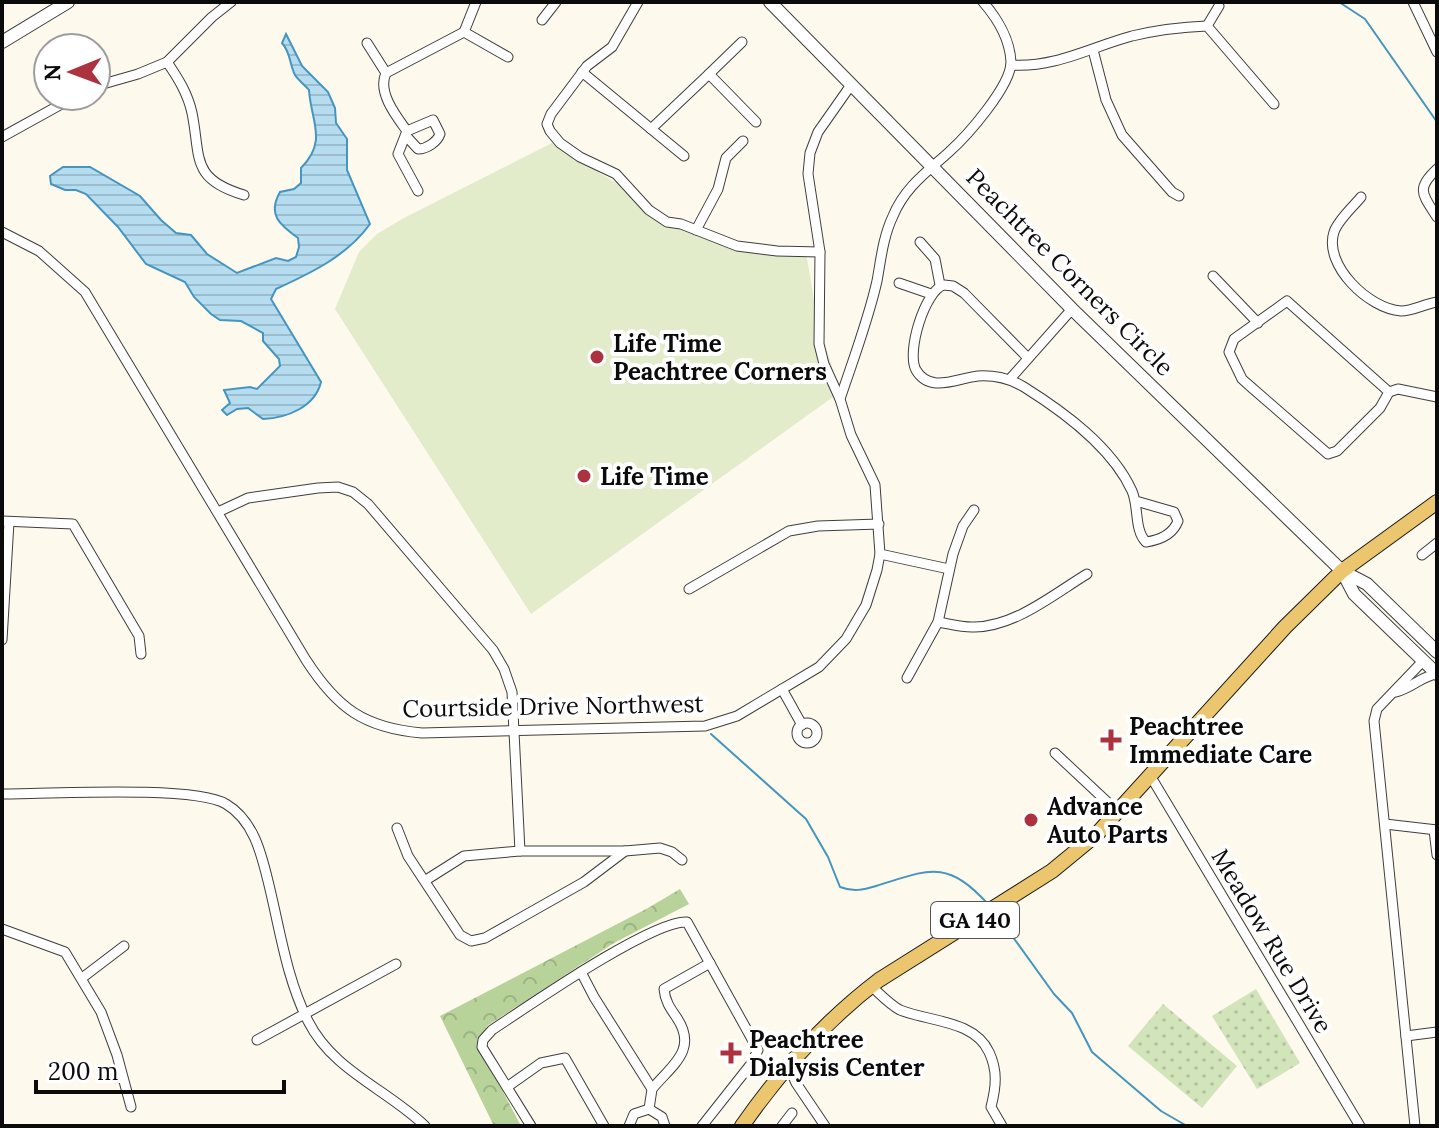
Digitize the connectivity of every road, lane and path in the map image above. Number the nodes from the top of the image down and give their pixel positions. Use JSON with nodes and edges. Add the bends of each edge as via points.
{"nodes":[{"id":1,"x":68,"y":2,"type":"edge"},
{"id":2,"x":231,"y":2,"type":"edge"},
{"id":3,"x":476,"y":2,"type":"edge"},
{"id":4,"x":556,"y":2,"type":"edge"},
{"id":5,"x":638,"y":2,"type":"edge"},
{"id":6,"x":770,"y":2,"type":"edge"},
{"id":7,"x":983,"y":2,"type":"edge"},
{"id":8,"x":1413,"y":2,"type":"edge"},
{"id":9,"x":1219,"y":6,"type":"dead end"},
{"id":10,"x":542,"y":20,"type":"dead end"},
{"id":11,"x":1207,"y":26,"type":"junction"},
{"id":12,"x":464,"y":32,"type":"junction"},
{"id":13,"x":2,"y":42,"type":"edge"},
{"id":14,"x":742,"y":42,"type":"dead end"},
{"id":15,"x":367,"y":43,"type":"dead end"},
{"id":16,"x":1093,"y":50,"type":"junction"},
{"id":17,"x":1437,"y":52,"type":"edge"},
{"id":18,"x":508,"y":57,"type":"dead end"},
{"id":19,"x":167,"y":62,"type":"junction"},
{"id":20,"x":1011,"y":65,"type":"junction"},
{"id":21,"x":582,"y":72,"type":"junction"},
{"id":22,"x":386,"y":73,"type":"junction"},
{"id":23,"x":709,"y":74,"type":"junction"},
{"id":24,"x":112,"y":81,"type":"edge"},
{"id":25,"x":851,"y":85,"type":"junction"},
{"id":26,"x":1274,"y":104,"type":"dead end"},
{"id":27,"x":47,"y":112,"type":"edge"},
{"id":28,"x":756,"y":122,"type":"dead end"},
{"id":29,"x":651,"y":129,"type":"junction"},
{"id":30,"x":2,"y":137,"type":"edge"},
{"id":31,"x":743,"y":141,"type":"dead end"},
{"id":32,"x":684,"y":156,"type":"dead end"},
{"id":33,"x":932,"y":165,"type":"junction"},
{"id":34,"x":1437,"y":169,"type":"edge"},
{"id":35,"x":418,"y":191,"type":"dead end"},
{"id":36,"x":244,"y":195,"type":"dead end"},
{"id":37,"x":1179,"y":196,"type":"dead end"},
{"id":38,"x":1361,"y":197,"type":"dead end"},
{"id":39,"x":1437,"y":217,"type":"edge"},
{"id":40,"x":696,"y":230,"type":"junction"},
{"id":41,"x":2,"y":232,"type":"edge"},
{"id":42,"x":920,"y":242,"type":"dead end"},
{"id":43,"x":820,"y":252,"type":"junction"},
{"id":44,"x":1213,"y":276,"type":"dead end"},
{"id":45,"x":899,"y":283,"type":"dead end"},
{"id":46,"x":940,"y":285,"type":"junction"},
{"id":47,"x":931,"y":294,"type":"junction"},
{"id":48,"x":1437,"y":302,"type":"edge"},
{"id":49,"x":1072,"y":309,"type":"junction"},
{"id":50,"x":1258,"y":323,"type":"junction"},
{"id":51,"x":1027,"y":357,"type":"junction"},
{"id":52,"x":1010,"y":379,"type":"junction"},
{"id":53,"x":1389,"y":392,"type":"junction"},
{"id":54,"x":1437,"y":397,"type":"edge"},
{"id":55,"x":840,"y":399,"type":"junction"},
{"id":56,"x":1136,"y":501,"type":"junction"},
{"id":57,"x":1437,"y":502,"type":"edge"},
{"id":58,"x":974,"y":510,"type":"dead end"},
{"id":59,"x":218,"y":512,"type":"junction"},
{"id":60,"x":5,"y":521,"type":"edge"},
{"id":61,"x":879,"y":524,"type":"junction"},
{"id":62,"x":1437,"y":543,"type":"edge"},
{"id":63,"x":880,"y":554,"type":"junction"},
{"id":64,"x":1422,"y":555,"type":"dead end"},
{"id":65,"x":949,"y":569,"type":"junction"},
{"id":66,"x":1342,"y":571,"type":"junction"},
{"id":67,"x":1087,"y":574,"type":"dead end"},
{"id":68,"x":689,"y":589,"type":"dead end"},
{"id":69,"x":938,"y":622,"type":"junction"},
{"id":70,"x":2,"y":640,"type":"edge"},
{"id":71,"x":1437,"y":652,"type":"edge"},
{"id":72,"x":141,"y":654,"type":"dead end"},
{"id":73,"x":1423,"y":661,"type":"junction"},
{"id":74,"x":1437,"y":674,"type":"edge"},
{"id":75,"x":907,"y":678,"type":"dead end"},
{"id":76,"x":782,"y":689,"type":"junction"},
{"id":77,"x":1396,"y":692,"type":"junction"},
{"id":78,"x":802,"y":725,"type":"dead end"},
{"id":79,"x":515,"y":732,"type":"junction"},
{"id":80,"x":1055,"y":753,"type":"dead end"},
{"id":81,"x":1151,"y":777,"type":"junction"},
{"id":82,"x":2,"y":794,"type":"edge"},
{"id":83,"x":1118,"y":812,"type":"junction"},
{"id":84,"x":1385,"y":824,"type":"junction"},
{"id":85,"x":397,"y":828,"type":"dead end"},
{"id":86,"x":1436,"y":830,"type":"edge"},
{"id":87,"x":520,"y":851,"type":"junction"},
{"id":88,"x":625,"y":851,"type":"junction"},
{"id":89,"x":1437,"y":855,"type":"edge"},
{"id":90,"x":682,"y":860,"type":"dead end"},
{"id":91,"x":426,"y":880,"type":"junction"},
{"id":92,"x":2,"y":929,"type":"edge"},
{"id":93,"x":124,"y":946,"type":"dead end"},
{"id":94,"x":710,"y":963,"type":"junction"},
{"id":95,"x":396,"y":964,"type":"dead end"},
{"id":96,"x":581,"y":972,"type":"junction"},
{"id":97,"x":82,"y":978,"type":"junction"},
{"id":98,"x":871,"y":986,"type":"junction"},
{"id":99,"x":306,"y":1015,"type":"junction"},
{"id":100,"x":1437,"y":1032,"type":"edge"},
{"id":101,"x":1406,"y":1036,"type":"junction"},
{"id":102,"x":257,"y":1040,"type":"dead end"},
{"id":103,"x":788,"y":1065,"type":"junction"},
{"id":104,"x":507,"y":1087,"type":"junction"},
{"id":105,"x":652,"y":1089,"type":"junction"},
{"id":106,"x":131,"y":1107,"type":"dead end"},
{"id":107,"x":649,"y":1109,"type":"junction"},
{"id":108,"x":792,"y":1113,"type":"dead end"},
{"id":109,"x":664,"y":1124,"type":"edge"},
{"id":110,"x":425,"y":1126,"type":"edge"},
{"id":111,"x":531,"y":1126,"type":"edge"},
{"id":112,"x":604,"y":1126,"type":"edge"},
{"id":113,"x":629,"y":1126,"type":"edge"},
{"id":114,"x":676,"y":1126,"type":"edge"},
{"id":115,"x":702,"y":1126,"type":"edge"},
{"id":116,"x":742,"y":1126,"type":"edge"},
{"id":117,"x":782,"y":1126,"type":"edge"},
{"id":118,"x":825,"y":1126,"type":"edge"},
{"id":119,"x":1002,"y":1126,"type":"edge"},
{"id":120,"x":1360,"y":1126,"type":"edge"},
{"id":121,"x":1415,"y":1126,"type":"edge"}],
"edges":[{"from":1,"to":13,"type":"street"},
{"from":2,"to":19,"type":"street"},
{"from":3,"to":12,"type":"street"},
{"from":4,"to":10,"type":"street"},
{"from":5,"to":21,"type":"street","via":[[612,47]]},
{"from":6,"to":25,"type":"street","name":"Peachtree Corners Circle"},
{"from":7,"to":20,"type":"street","via":[[1004,35]]},
{"from":8,"to":17,"type":"street"},
{"from":9,"to":11,"type":"street"},
{"from":11,"to":16,"type":"street","via":[[1171,28]]},
{"from":11,"to":26,"type":"street"},
{"from":12,"to":18,"type":"street"},
{"from":12,"to":22,"type":"street"},
{"from":14,"to":23,"type":"street"},
{"from":15,"to":22,"type":"street"},
{"from":16,"to":20,"type":"street","via":[[1053,63]]},
{"from":16,"to":37,"type":"street","via":[[1122,135]]},
{"from":19,"to":24,"type":"street"},
{"from":19,"to":36,"type":"street","via":[[188,97],[195,151],[203,169],[225,189]]},
{"from":20,"to":33,"type":"street","via":[[981,119]]},
{"from":21,"to":29,"type":"street"},
{"from":21,"to":40,"type":"street","via":[[547,124],[560,143],[616,174],[667,222]]},
{"from":22,"to":35,"type":"street","via":[[383,91],[407,134],[398,154]]},
{"from":23,"to":28,"type":"street"},
{"from":23,"to":29,"type":"street"},
{"from":25,"to":33,"type":"street","name":"Peachtree Corners Circle"},
{"from":25,"to":43,"type":"street","name":"Courtside Drive Northwest","via":[[810,153],[808,174]]},
{"from":27,"to":30,"type":"street"},
{"from":29,"to":32,"type":"street"},
{"from":31,"to":40,"type":"street","via":[[726,158]]},
{"from":33,"to":49,"type":"street","name":"Peachtree Corners Circle"},
{"from":33,"to":55,"type":"street","via":[[906,192],[892,217]]},
{"from":34,"to":39,"type":"street","via":[[1422,188]]},
{"from":38,"to":48,"type":"street","via":[[1334,229],[1337,262],[1350,283],[1398,311]]},
{"from":40,"to":43,"type":"street","via":[[737,246]]},
{"from":41,"to":59,"type":"street","name":"Courtside Drive Northwest","via":[[39,251],[85,292]]},
{"from":42,"to":46,"type":"street","via":[[935,259]]},
{"from":43,"to":55,"type":"street","name":"Courtside Drive Northwest","via":[[819,344]]},
{"from":44,"to":50,"type":"street"},
{"from":45,"to":47,"type":"street"},
{"from":46,"to":47,"type":"street"},
{"from":46,"to":51,"type":"street","via":[[964,293]]},
{"from":47,"to":52,"type":"street","via":[[912,349],[921,377],[932,383],[976,376]]},
{"from":49,"to":51,"type":"street"},
{"from":49,"to":66,"type":"street","name":"Peachtree Corners Circle"},
{"from":50,"to":53,"type":"street","via":[[1287,301]]},
{"from":50,"to":53,"type":"street","via":[[1234,339],[1229,352],[1235,367],[1328,454],[1380,408]]},
{"from":51,"to":52,"type":"street"},
{"from":52,"to":56,"type":"street","via":[[1060,409],[1111,458]]},
{"from":53,"to":54,"type":"street"},
{"from":55,"to":61,"type":"street","name":"Courtside Drive Northwest","via":[[875,485]]},
{"from":56,"to":56,"type":"street","via":[[1140,536],[1146,542],[1175,528],[1174,512]]},
{"from":57,"to":66,"type":"main road","number":"GA 140"},
{"from":58,"to":65,"type":"street"},
{"from":59,"to":79,"type":"street","name":"Courtside Drive Northwest","via":[[306,660],[345,708],[395,731]]},
{"from":59,"to":79,"type":"street","via":[[248,498],[298,490],[338,487],[353,492],[493,650],[512,692]]},
{"from":60,"to":70,"type":"street"},
{"from":60,"to":72,"type":"street","via":[[73,524],[139,636]]},
{"from":61,"to":63,"type":"street","name":"Courtside Drive Northwest"},
{"from":61,"to":68,"type":"street","via":[[789,531]]},
{"from":62,"to":64,"type":"street"},
{"from":63,"to":65,"type":"street"},
{"from":63,"to":76,"type":"street","name":"Courtside Drive Northwest","via":[[866,605],[846,639],[819,667]]},
{"from":65,"to":69,"type":"street"},
{"from":66,"to":71,"type":"street","name":"Peachtree Corners Circle","via":[[1367,584]]},
{"from":66,"to":73,"type":"street","name":"Peachtree Corners Circle","via":[[1354,594]]},
{"from":66,"to":81,"type":"main road","number":"GA 140"},
{"from":67,"to":69,"type":"street","via":[[1003,622],[975,627]]},
{"from":69,"to":75,"type":"street"},
{"from":73,"to":74,"type":"street","name":"Peachtree Corners Circle"},
{"from":73,"to":77,"type":"street"},
{"from":74,"to":77,"type":"street"},
{"from":76,"to":78,"type":"street"},
{"from":76,"to":79,"type":"street","name":"Courtside Drive Northwest","via":[[731,719],[705,726]]},
{"from":77,"to":84,"type":"street","via":[[1375,715]]},
{"from":79,"to":87,"type":"street"},
{"from":80,"to":83,"type":"street"},
{"from":81,"to":83,"type":"main road","number":"GA 140"},
{"from":81,"to":120,"type":"street","name":"Meadow Rue Drive"},
{"from":82,"to":99,"type":"street","via":[[193,794],[224,803],[243,818],[257,845],[290,977]]},
{"from":83,"to":98,"type":"main road","number":"GA 140","via":[[1052,871]]},
{"from":84,"to":86,"type":"street"},
{"from":84,"to":101,"type":"street"},
{"from":85,"to":91,"type":"street","via":[[408,856]]},
{"from":86,"to":89,"type":"street"},
{"from":87,"to":88,"type":"street"},
{"from":87,"to":91,"type":"street","via":[[464,856]]},
{"from":88,"to":90,"type":"street","via":[[660,848]]},
{"from":88,"to":91,"type":"street","via":[[584,882],[471,941],[460,935]]},
{"from":92,"to":97,"type":"street","via":[[65,952]]},
{"from":93,"to":97,"type":"street"},
{"from":94,"to":96,"type":"street","via":[[687,922],[681,922]]},
{"from":94,"to":105,"type":"street","via":[[664,989],[687,1041]]},
{"from":94,"to":115,"type":"street","via":[[758,1050]]},
{"from":95,"to":99,"type":"street"},
{"from":96,"to":104,"type":"street","via":[[483,1040],[482,1047]]},
{"from":96,"to":105,"type":"street"},
{"from":97,"to":106,"type":"street","via":[[101,1012]]},
{"from":98,"to":103,"type":"main road","number":"GA 140"},
{"from":98,"to":119,"type":"street","via":[[897,1009],[982,1038],[996,1067],[991,1107]]},
{"from":99,"to":102,"type":"street"},
{"from":99,"to":110,"type":"street","via":[[343,1065]]},
{"from":100,"to":101,"type":"street"},
{"from":101,"to":121,"type":"street"},
{"from":103,"to":116,"type":"main road","number":"GA 140"},
{"from":103,"to":118,"type":"street"},
{"from":104,"to":111,"type":"street"},
{"from":104,"to":112,"type":"street","via":[[541,1063],[565,1058]]},
{"from":105,"to":107,"type":"street"},
{"from":107,"to":109,"type":"street"},
{"from":107,"to":113,"type":"street","via":[[634,1114]]},
{"from":108,"to":117,"type":"street"},
{"from":109,"to":114,"type":"street"}]}
